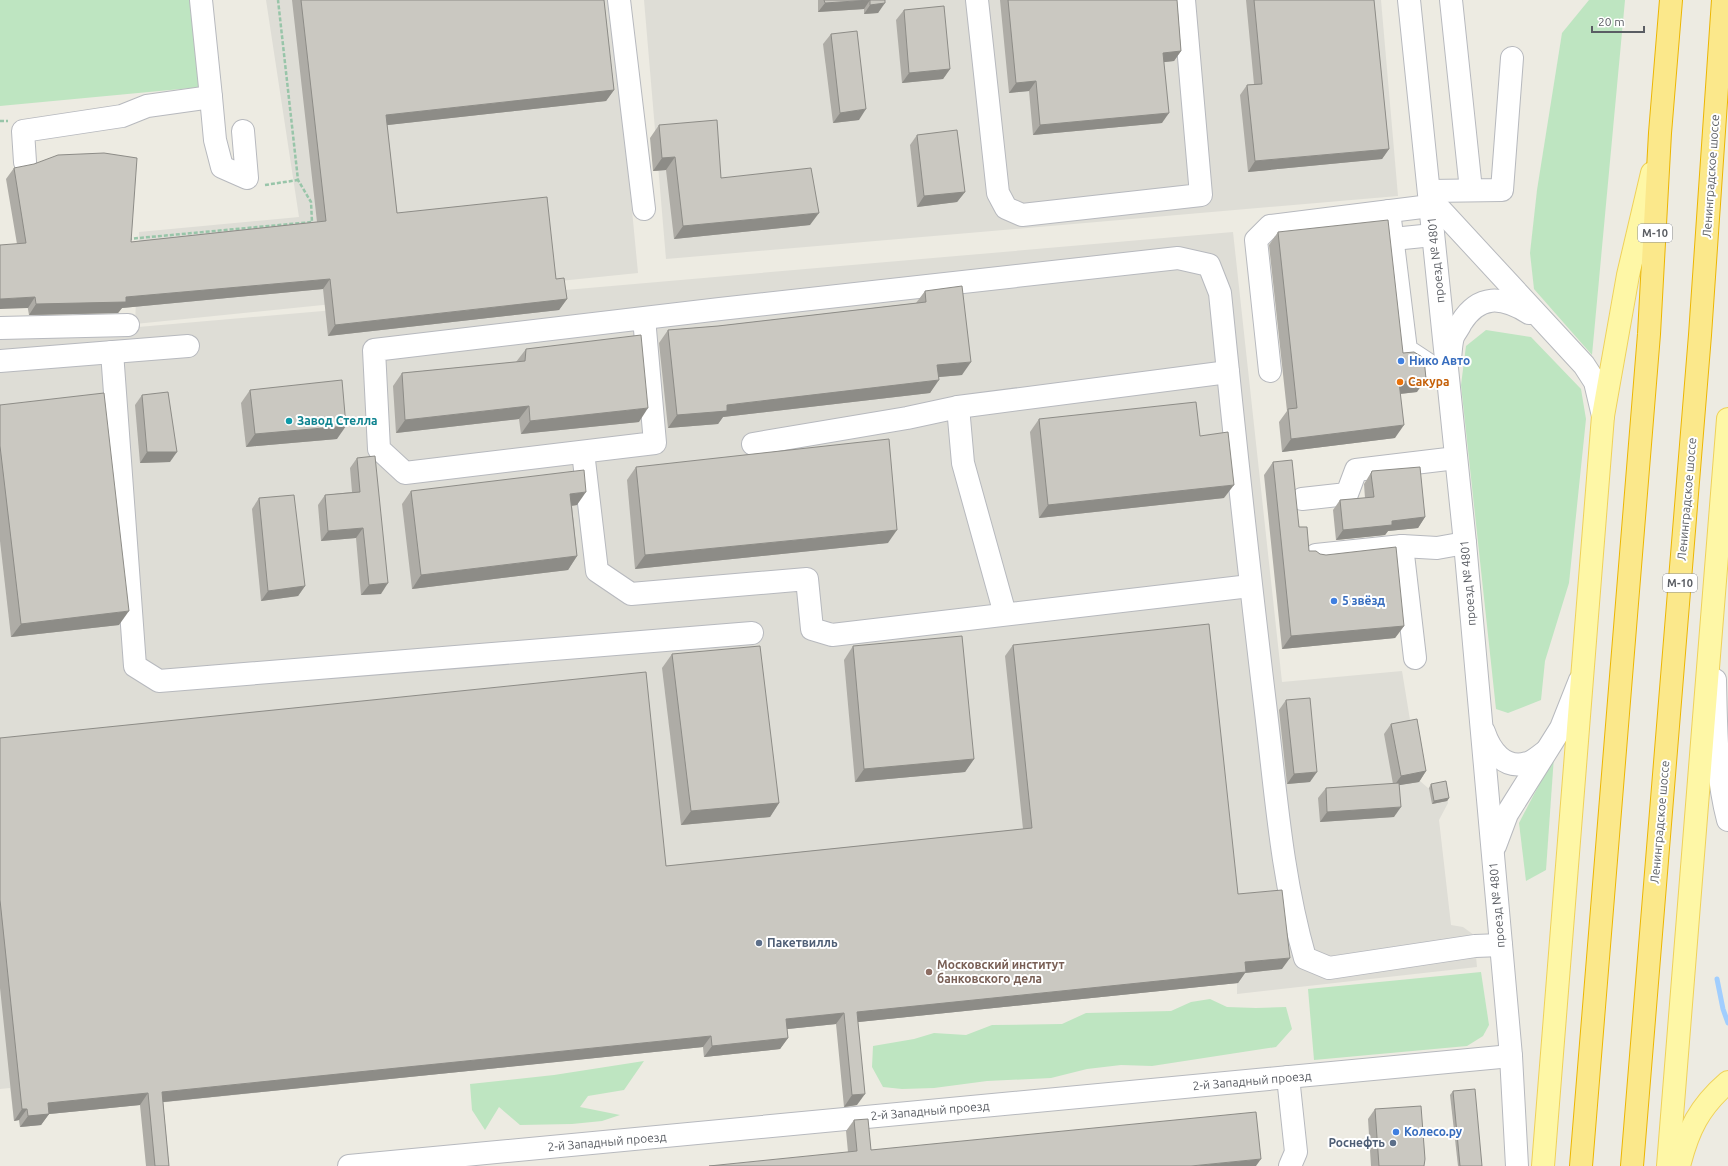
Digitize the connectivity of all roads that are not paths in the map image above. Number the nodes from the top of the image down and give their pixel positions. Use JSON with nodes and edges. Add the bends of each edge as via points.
{"nodes":[{"id":1,"x":201,"y":0,"type":"edge"},
{"id":2,"x":619,"y":0,"type":"edge"},
{"id":3,"x":977,"y":0,"type":"edge"},
{"id":4,"x":1184,"y":0,"type":"edge"},
{"id":5,"x":1409,"y":0,"type":"edge"},
{"id":6,"x":1451,"y":0,"type":"edge"},
{"id":7,"x":1671,"y":0,"type":"edge"},
{"id":8,"x":1723,"y":0,"type":"edge"},
{"id":9,"x":1512,"y":58,"type":"dead end"},
{"id":10,"x":211,"y":97,"type":"junction"},
{"id":11,"x":243,"y":131,"type":"dead end"},
{"id":12,"x":1660,"y":133,"type":"junction"},
{"id":13,"x":25,"y":162,"type":"dead end"},
{"id":14,"x":1471,"y":190,"type":"junction"},
{"id":15,"x":1430,"y":198,"type":"junction"},
{"id":16,"x":644,"y":209,"type":"dead end"},
{"id":17,"x":1389,"y":211,"type":"junction"},
{"id":18,"x":1433,"y":235,"type":"junction"},
{"id":19,"x":1393,"y":239,"type":"junction"},
{"id":20,"x":644,"y":318,"type":"junction"},
{"id":21,"x":1542,"y":321,"type":"junction"},
{"id":22,"x":128,"y":325,"type":"dead end"},
{"id":23,"x":0,"y":328,"type":"edge"},
{"id":24,"x":188,"y":346,"type":"dead end"},
{"id":25,"x":112,"y":352,"type":"junction"},
{"id":26,"x":0,"y":361,"type":"edge"},
{"id":27,"x":1270,"y":371,"type":"dead end"},
{"id":28,"x":1228,"y":372,"type":"junction"},
{"id":29,"x":1447,"y":377,"type":"junction"},
{"id":30,"x":958,"y":407,"type":"junction"},
{"id":31,"x":1603,"y":416,"type":"junction"},
{"id":32,"x":1728,"y":419,"type":"edge"},
{"id":33,"x":753,"y":444,"type":"dead end"},
{"id":34,"x":583,"y":452,"type":"junction"},
{"id":35,"x":1456,"y":458,"type":"junction"},
{"id":36,"x":1302,"y":499,"type":"dead end"},
{"id":37,"x":1465,"y":543,"type":"junction"},
{"id":38,"x":1402,"y":546,"type":"junction"},
{"id":39,"x":1316,"y":555,"type":"edge"},
{"id":40,"x":1714,"y":585,"type":"junction"},
{"id":41,"x":1250,"y":586,"type":"junction"},
{"id":42,"x":1005,"y":614,"type":"junction"},
{"id":43,"x":752,"y":633,"type":"dead end"},
{"id":44,"x":1415,"y":658,"type":"dead end"},
{"id":45,"x":1583,"y":673,"type":"junction"},
{"id":46,"x":1481,"y":721,"type":"junction"},
{"id":47,"x":1546,"y":751,"type":"junction"},
{"id":48,"x":1728,"y":820,"type":"edge"},
{"id":49,"x":1493,"y":852,"type":"junction"},
{"id":50,"x":1501,"y":945,"type":"junction"},
{"id":51,"x":1511,"y":1056,"type":"junction"},
{"id":52,"x":1288,"y":1077,"type":"junction"},
{"id":53,"x":1728,"y":1082,"type":"edge"},
{"id":54,"x":448,"y":1161,"type":"edge"},
{"id":55,"x":349,"y":1166,"type":"edge"},
{"id":56,"x":1290,"y":1166,"type":"edge"},
{"id":57,"x":1517,"y":1166,"type":"edge"},
{"id":58,"x":1544,"y":1166,"type":"edge"},
{"id":59,"x":1581,"y":1166,"type":"edge"},
{"id":60,"x":1632,"y":1166,"type":"edge"},
{"id":61,"x":1668,"y":1166,"type":"edge"},
{"id":62,"x":1678,"y":1166,"type":"edge"}],
"edges":[{"from":1,"to":10,"type":"street"},
{"from":2,"to":16,"type":"street"},
{"from":3,"to":4,"type":"street","via":[[998,194],[1006,208],[1022,215],[1201,195]]},
{"from":5,"to":15,"type":"street","name":"проезд № 4801"},
{"from":6,"to":14,"type":"street"},
{"from":7,"to":12,"type":"highway","number":"М-10"},
{"from":8,"to":60,"type":"highway","name":"Ленинградское шоссе","number":"М-10","via":[[1700,343]]},
{"from":9,"to":14,"type":"street","via":[[1502,190]]},
{"from":10,"to":11,"type":"street","via":[[215,140],[222,167],[247,178]]},
{"from":10,"to":13,"type":"street","via":[[147,106],[122,116],[23,130]]},
{"from":12,"to":31,"type":"main road","number":"М-10","via":[[1628,275]]},
{"from":12,"to":59,"type":"highway","number":"М-10","via":[[1647,350]]},
{"from":14,"to":15,"type":"street"},
{"from":15,"to":17,"type":"street"},
{"from":15,"to":18,"type":"street","name":"проезд № 4801"},
{"from":15,"to":21,"type":"street"},
{"from":17,"to":19,"type":"street"},
{"from":17,"to":27,"type":"street","via":[[1270,226],[1256,240]]},
{"from":18,"to":19,"type":"street"},
{"from":18,"to":29,"type":"street","name":"проезд № 4801"},
{"from":19,"to":29,"type":"street","via":[[1406,350]]},
{"from":20,"to":28,"type":"street","via":[[1178,258],[1209,265],[1220,292]]},
{"from":20,"to":34,"type":"street","via":[[655,443]]},
{"from":20,"to":34,"type":"street","via":[[374,350],[379,449],[405,473]]},
{"from":21,"to":29,"type":"street","via":[[1516,304],[1497,300],[1482,303],[1469,311],[1453,337]]},
{"from":21,"to":31,"type":"street","via":[[1584,365],[1594,382]]},
{"from":22,"to":23,"type":"street"},
{"from":24,"to":25,"type":"street"},
{"from":25,"to":26,"type":"street"},
{"from":25,"to":43,"type":"street","via":[[135,666],[159,682]]},
{"from":28,"to":30,"type":"street"},
{"from":28,"to":41,"type":"street"},
{"from":29,"to":35,"type":"street","name":"проезд № 4801"},
{"from":30,"to":33,"type":"street"},
{"from":30,"to":42,"type":"street","via":[[963,463]]},
{"from":31,"to":45,"type":"main road","number":"М-10"},
{"from":32,"to":40,"type":"main road"},
{"from":34,"to":42,"type":"street","via":[[597,571],[631,594],[807,579],[812,629],[832,635]]},
{"from":35,"to":36,"type":"street","via":[[1356,470],[1347,494]]},
{"from":35,"to":37,"type":"street","name":"проезд № 4801"},
{"from":37,"to":38,"type":"street","via":[[1437,548]]},
{"from":37,"to":46,"type":"street","name":"проезд № 4801"},
{"from":38,"to":39,"type":"street"},
{"from":38,"to":44,"type":"street"},
{"from":40,"to":48,"type":"street","via":[[1716,748]]},
{"from":40,"to":61,"type":"main road"},
{"from":41,"to":42,"type":"street"},
{"from":41,"to":50,"type":"street","via":[[1284,860],[1294,922],[1305,958],[1329,968],[1475,946]]},
{"from":45,"to":47,"type":"street","via":[[1561,728]]},
{"from":45,"to":58,"type":"main road","number":"М-10"},
{"from":46,"to":47,"type":"street","via":[[1488,743],[1495,754],[1504,761],[1517,765],[1528,763]]},
{"from":46,"to":49,"type":"street","name":"проезд № 4801"},
{"from":47,"to":49,"type":"street","via":[[1507,814]]},
{"from":49,"to":50,"type":"street","name":"проезд № 4801"},
{"from":50,"to":51,"type":"street","name":"проезд № 4801"},
{"from":51,"to":52,"type":"street","name":"2-й Западный проезд"},
{"from":51,"to":57,"type":"street","name":"проезд № 4801"},
{"from":52,"to":54,"type":"street","name":"2-й Западный проезд"},
{"from":52,"to":56,"type":"street","via":[[1296,1152]]},
{"from":53,"to":62,"type":"main road","via":[[1714,1094],[1694,1120]]},
{"from":54,"to":55,"type":"street","name":"2-й Западный проезд"}]}
